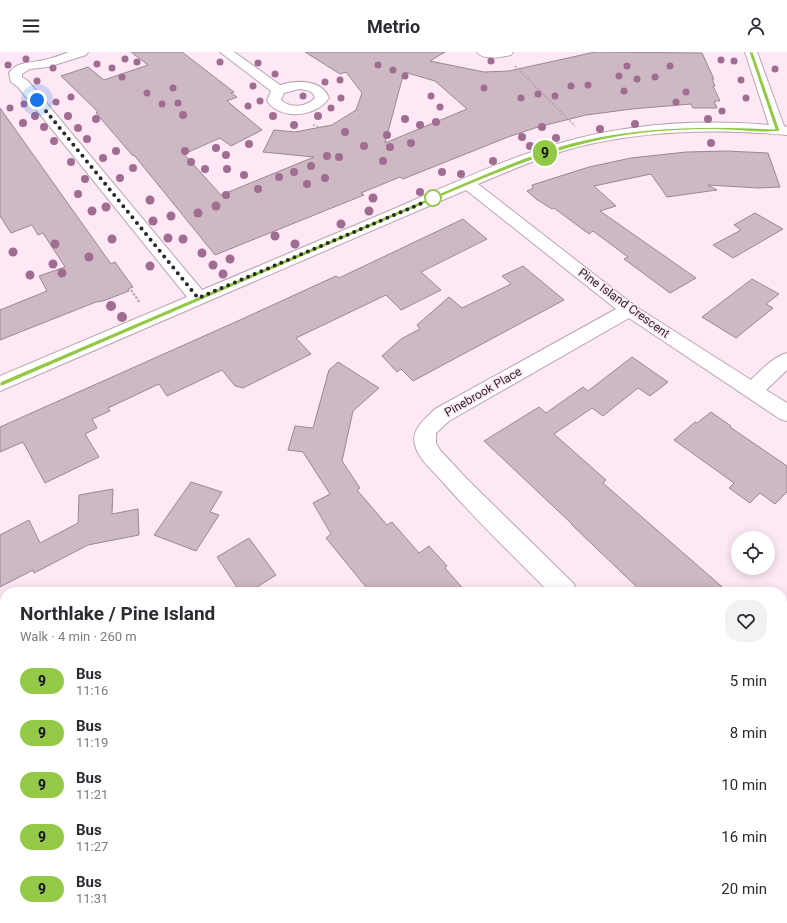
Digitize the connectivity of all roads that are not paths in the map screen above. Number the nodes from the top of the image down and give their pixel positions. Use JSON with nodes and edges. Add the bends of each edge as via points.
{"nodes":[{"id":1,"x":82,"y":52,"type":"edge"},
{"id":2,"x":226,"y":52,"type":"edge"},
{"id":3,"x":483,"y":52,"type":"edge"},
{"id":4,"x":751,"y":52,"type":"edge"},
{"id":5,"x":504,"y":53,"type":"edge"},
{"id":6,"x":279,"y":90,"type":"dead end"},
{"id":7,"x":782,"y":131,"type":"edge"},
{"id":8,"x":468,"y":184,"type":"junction"},
{"id":9,"x":198,"y":298,"type":"junction"},
{"id":10,"x":629,"y":310,"type":"junction"},
{"id":11,"x":787,"y":360,"type":"edge"},
{"id":12,"x":0,"y":384,"type":"edge"},
{"id":13,"x":753,"y":391,"type":"junction"},
{"id":14,"x":787,"y":413,"type":"edge"},
{"id":15,"x":560,"y":587,"type":"edge"}],
"edges":[{"from":1,"to":9,"type":"street","via":[[44,64],[26,66],[15,73],[16,79],[24,84]]},
{"from":2,"to":6,"type":"street"},
{"from":3,"to":5,"type":"street"},
{"from":4,"to":7,"type":"street"},
{"from":7,"to":8,"type":"street","via":[[749,128],[680,128],[590,140],[522,161]]},
{"from":8,"to":9,"type":"street"},
{"from":8,"to":10,"type":"street","name":"Pine Island Crescent"},
{"from":9,"to":12,"type":"street"},
{"from":10,"to":13,"type":"street","name":"Pine Island Crescent"},
{"from":10,"to":15,"type":"street","name":"Pinebrook Place","via":[[442,415],[426,430],[425,444],[432,456]]},
{"from":11,"to":13,"type":"street"},
{"from":13,"to":14,"type":"street","name":"Pine Island Crescent"}]}
